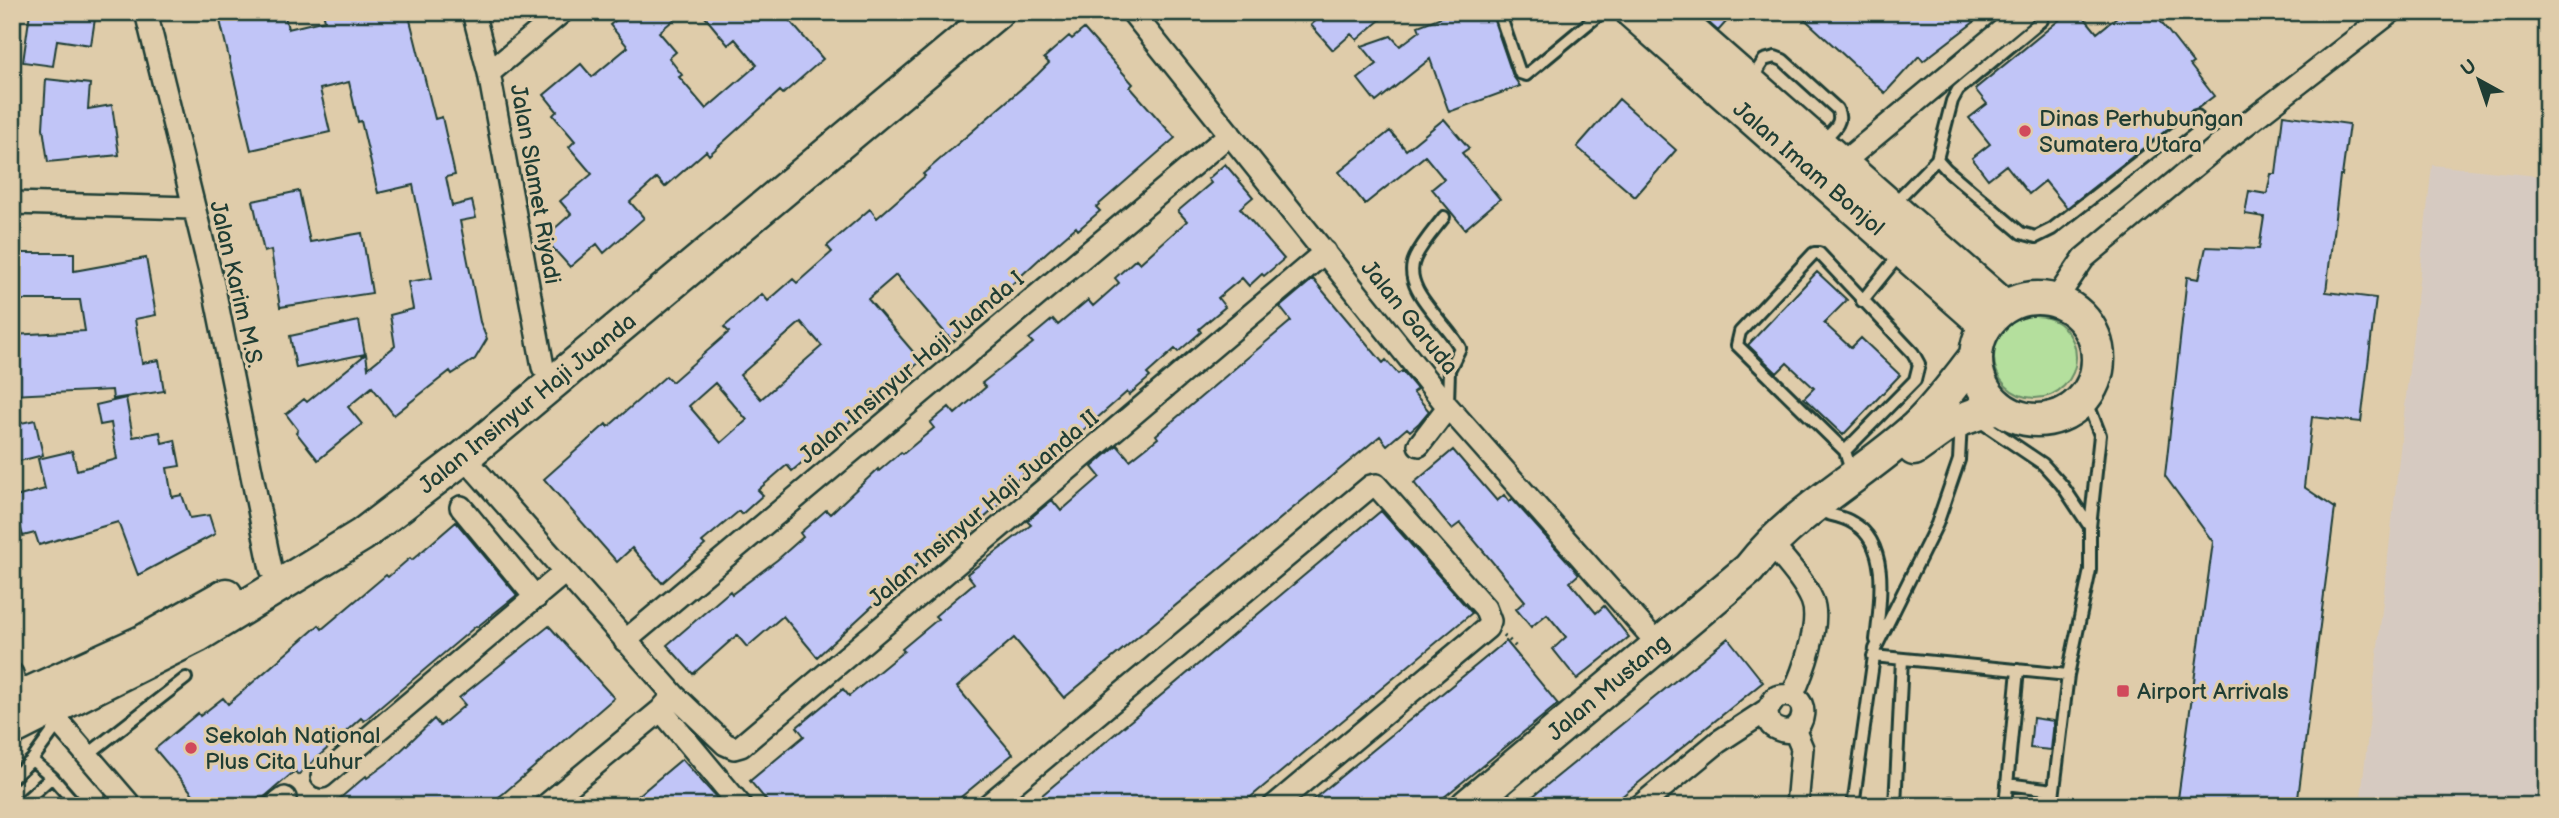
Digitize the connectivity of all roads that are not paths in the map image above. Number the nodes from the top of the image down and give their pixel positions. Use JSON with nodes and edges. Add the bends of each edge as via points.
{"nodes":[{"id":1,"x":146,"y":12,"type":"edge"},
{"id":2,"x":473,"y":12,"type":"edge"},
{"id":3,"x":562,"y":12,"type":"edge"},
{"id":4,"x":965,"y":12,"type":"edge"},
{"id":5,"x":997,"y":12,"type":"edge"},
{"id":6,"x":1132,"y":12,"type":"edge"},
{"id":7,"x":1499,"y":12,"type":"edge"},
{"id":8,"x":1602,"y":12,"type":"edge"},
{"id":9,"x":1632,"y":12,"type":"edge"},
{"id":10,"x":2391,"y":12,"type":"edge"},
{"id":11,"x":2033,"y":16,"type":"edge"},
{"id":12,"x":1668,"y":23,"type":"edge"},
{"id":13,"x":489,"y":73,"type":"junction"},
{"id":14,"x":1756,"y":101,"type":"junction"},
{"id":15,"x":2197,"y":116,"type":"dead end"},
{"id":16,"x":1230,"y":134,"type":"junction"},
{"id":17,"x":1830,"y":154,"type":"junction"},
{"id":18,"x":1937,"y":159,"type":"junction"},
{"id":19,"x":12,"y":203,"type":"edge"},
{"id":20,"x":1891,"y":207,"type":"junction"},
{"id":21,"x":192,"y":208,"type":"junction"},
{"id":22,"x":1444,"y":217,"type":"dead end"},
{"id":23,"x":1904,"y":250,"type":"junction"},
{"id":24,"x":1325,"y":253,"type":"junction"},
{"id":25,"x":1862,"y":301,"type":"junction"},
{"id":26,"x":2055,"y":301,"type":"junction"},
{"id":27,"x":1996,"y":316,"type":"junction"},
{"id":28,"x":1975,"y":357,"type":"junction"},
{"id":29,"x":543,"y":367,"type":"junction"},
{"id":30,"x":2086,"y":399,"type":"junction"},
{"id":31,"x":1448,"y":407,"type":"junction"},
{"id":32,"x":1976,"y":414,"type":"junction"},
{"id":33,"x":1419,"y":445,"type":"dead end"},
{"id":34,"x":464,"y":457,"type":"junction"},
{"id":35,"x":1849,"y":463,"type":"junction"},
{"id":36,"x":461,"y":507,"type":"dead end"},
{"id":37,"x":1828,"y":514,"type":"junction"},
{"id":38,"x":2090,"y":527,"type":"junction"},
{"id":39,"x":1774,"y":548,"type":"junction"},
{"id":40,"x":271,"y":569,"type":"junction"},
{"id":41,"x":565,"y":572,"type":"junction"},
{"id":42,"x":536,"y":598,"type":"junction"},
{"id":43,"x":625,"y":642,"type":"junction"},
{"id":44,"x":1659,"y":645,"type":"junction"},
{"id":45,"x":1874,"y":653,"type":"junction"},
{"id":46,"x":1902,"y":659,"type":"junction"},
{"id":47,"x":2018,"y":670,"type":"junction"},
{"id":48,"x":2068,"y":675,"type":"junction"},
{"id":49,"x":186,"y":678,"type":"dead end"},
{"id":50,"x":15,"y":691,"type":"edge"},
{"id":51,"x":1792,"y":696,"type":"junction"},
{"id":52,"x":667,"y":703,"type":"junction"},
{"id":53,"x":1767,"y":710,"type":"junction"},
{"id":54,"x":55,"y":718,"type":"junction"},
{"id":55,"x":12,"y":729,"type":"edge"},
{"id":56,"x":1794,"y":729,"type":"junction"},
{"id":57,"x":86,"y":756,"type":"junction"},
{"id":58,"x":32,"y":760,"type":"junction"},
{"id":59,"x":52,"y":777,"type":"junction"},
{"id":60,"x":322,"y":777,"type":"dead end"},
{"id":61,"x":12,"y":778,"type":"edge"},
{"id":62,"x":2007,"y":784,"type":"junction"},
{"id":63,"x":2053,"y":790,"type":"junction"},
{"id":64,"x":19,"y":806,"type":"edge"},
{"id":65,"x":77,"y":806,"type":"edge"},
{"id":66,"x":131,"y":806,"type":"edge"},
{"id":67,"x":545,"y":806,"type":"edge"},
{"id":68,"x":741,"y":806,"type":"edge"},
{"id":69,"x":987,"y":806,"type":"edge"},
{"id":70,"x":1274,"y":806,"type":"edge"},
{"id":71,"x":1466,"y":806,"type":"edge"},
{"id":72,"x":1640,"y":806,"type":"edge"},
{"id":73,"x":1797,"y":806,"type":"edge"},
{"id":74,"x":1853,"y":806,"type":"edge"},
{"id":75,"x":1895,"y":806,"type":"edge"},
{"id":76,"x":2005,"y":806,"type":"edge"},
{"id":77,"x":2052,"y":806,"type":"edge"}],
"edges":[{"from":1,"to":21,"type":"street","name":"Jalan Karim M.S."},
{"from":2,"to":13,"type":"street","name":"Jalan Slamet Riyadi"},
{"from":3,"to":13,"type":"street"},
{"from":4,"to":29,"type":"main road","name":"Jalan Insinyur Haji Juanda"},
{"from":5,"to":34,"type":"main road","name":"Jalan Insinyur Haji Juanda"},
{"from":6,"to":16,"type":"street","name":"Jalan Garuda"},
{"from":7,"to":8,"type":"lane","via":[[1520,73],[1526,75]]},
{"from":9,"to":12,"type":"main road","name":"Jalan Imam Bonjol"},
{"from":10,"to":26,"type":"street","via":[[2084,258]]},
{"from":11,"to":17,"type":"street"},
{"from":11,"to":18,"type":"lane","via":[[1958,90]]},
{"from":12,"to":14,"type":"main road","name":"Jalan Imam Bonjol"},
{"from":13,"to":29,"type":"street","name":"Jalan Slamet Riyadi"},
{"from":14,"to":17,"type":"main road","name":"Jalan Imam Bonjol"},
{"from":14,"to":17,"type":"lane","via":[[1764,60],[1783,60],[1841,116]]},
{"from":14,"to":23,"type":"main road","name":"Jalan Imam Bonjol"},
{"from":15,"to":18,"type":"lane","via":[[2036,237],[2021,233]]},
{"from":16,"to":24,"type":"street","name":"Jalan Garuda"},
{"from":16,"to":43,"type":"street","name":"Jalan Insinyur Haji Juanda I"},
{"from":17,"to":20,"type":"main road","name":"Jalan Imam Bonjol"},
{"from":18,"to":20,"type":"lane"},
{"from":19,"to":21,"type":"street"},
{"from":20,"to":27,"type":"main road","name":"Jalan Imam Bonjol"},
{"from":21,"to":40,"type":"street","name":"Jalan Karim M.S.","via":[[213,284]]},
{"from":22,"to":31,"type":"lane","via":[[1413,261],[1412,272],[1418,292],[1460,348],[1449,370]]},
{"from":23,"to":25,"type":"lane"},
{"from":23,"to":27,"type":"main road","name":"Jalan Imam Bonjol"},
{"from":24,"to":31,"type":"street","name":"Jalan Garuda"},
{"from":24,"to":52,"type":"street","name":"Jalan Insinyur Haji Juanda II","via":[[741,746],[725,744]]},
{"from":25,"to":35,"type":"lane","via":[[1913,353],[1919,365],[1916,380]]},
{"from":25,"to":35,"type":"lane","via":[[1819,253],[1814,253],[1737,340]]},
{"from":26,"to":27,"type":"main road","via":[[2029,299]]},
{"from":26,"to":30,"type":"main road","via":[[2079,314],[2094,338],[2098,365]]},
{"from":27,"to":28,"type":"main road"},
{"from":28,"to":32,"type":"main road","via":[[1979,381]]},
{"from":28,"to":35,"type":"main road","name":"Jalan Mustang","via":[[1917,426]]},
{"from":29,"to":40,"type":"main road","name":"Jalan Insinyur Haji Juanda","via":[[405,479]]},
{"from":30,"to":32,"type":"main road","via":[[2051,419]]},
{"from":30,"to":38,"type":"lane","via":[[2100,435]]},
{"from":31,"to":33,"type":"street"},
{"from":31,"to":44,"type":"street","name":"Jalan Garuda"},
{"from":32,"to":37,"type":"main road","name":"Jalan Mustang","via":[[1939,430]]},
{"from":32,"to":38,"type":"lane","via":[[2043,464]]},
{"from":32,"to":45,"type":"lane","via":[[1937,524]]},
{"from":34,"to":41,"type":"street"},
{"from":34,"to":54,"type":"main road","name":"Jalan Insinyur Haji Juanda","via":[[362,535]]},
{"from":35,"to":39,"type":"main road","name":"Jalan Mustang"},
{"from":36,"to":42,"type":"street"},
{"from":37,"to":39,"type":"main road","name":"Jalan Mustang"},
{"from":37,"to":45,"type":"lane","via":[[1854,523],[1877,552],[1880,601]]},
{"from":38,"to":48,"type":"lane","via":[[2090,570]]},
{"from":39,"to":44,"type":"main road","name":"Jalan Mustang"},
{"from":39,"to":51,"type":"street","via":[[1813,602],[1814,627]]},
{"from":40,"to":50,"type":"main road","name":"Jalan Insinyur Haji Juanda","via":[[144,640]]},
{"from":41,"to":42,"type":"street"},
{"from":41,"to":43,"type":"street"},
{"from":42,"to":60,"type":"street"},
{"from":43,"to":52,"type":"street"},
{"from":44,"to":71,"type":"main road","name":"Jalan Mustang"},
{"from":45,"to":46,"type":"lane"},
{"from":45,"to":74,"type":"lane"},
{"from":46,"to":47,"type":"lane"},
{"from":46,"to":75,"type":"lane"},
{"from":47,"to":48,"type":"lane"},
{"from":47,"to":62,"type":"lane"},
{"from":48,"to":63,"type":"lane"},
{"from":49,"to":57,"type":"lane"},
{"from":51,"to":53,"type":"street","via":[[1776,697]]},
{"from":51,"to":56,"type":"street","via":[[1803,708],[1800,724]]},
{"from":52,"to":67,"type":"street"},
{"from":52,"to":68,"type":"street"},
{"from":53,"to":56,"type":"street","via":[[1771,726]]},
{"from":53,"to":72,"type":"street"},
{"from":54,"to":55,"type":"main road","name":"Jalan Insinyur Haji Juanda"},
{"from":54,"to":57,"type":"street"},
{"from":54,"to":58,"type":"lane"},
{"from":56,"to":73,"type":"street","via":[[1802,748]]},
{"from":57,"to":66,"type":"street"},
{"from":58,"to":59,"type":"lane"},
{"from":58,"to":61,"type":"lane"},
{"from":59,"to":64,"type":"lane"},
{"from":59,"to":65,"type":"lane"},
{"from":62,"to":63,"type":"lane"},
{"from":62,"to":76,"type":"lane"},
{"from":63,"to":77,"type":"lane"},
{"from":69,"to":70,"type":"street","via":[[1376,485],[1485,608],[1490,621]]}]}
